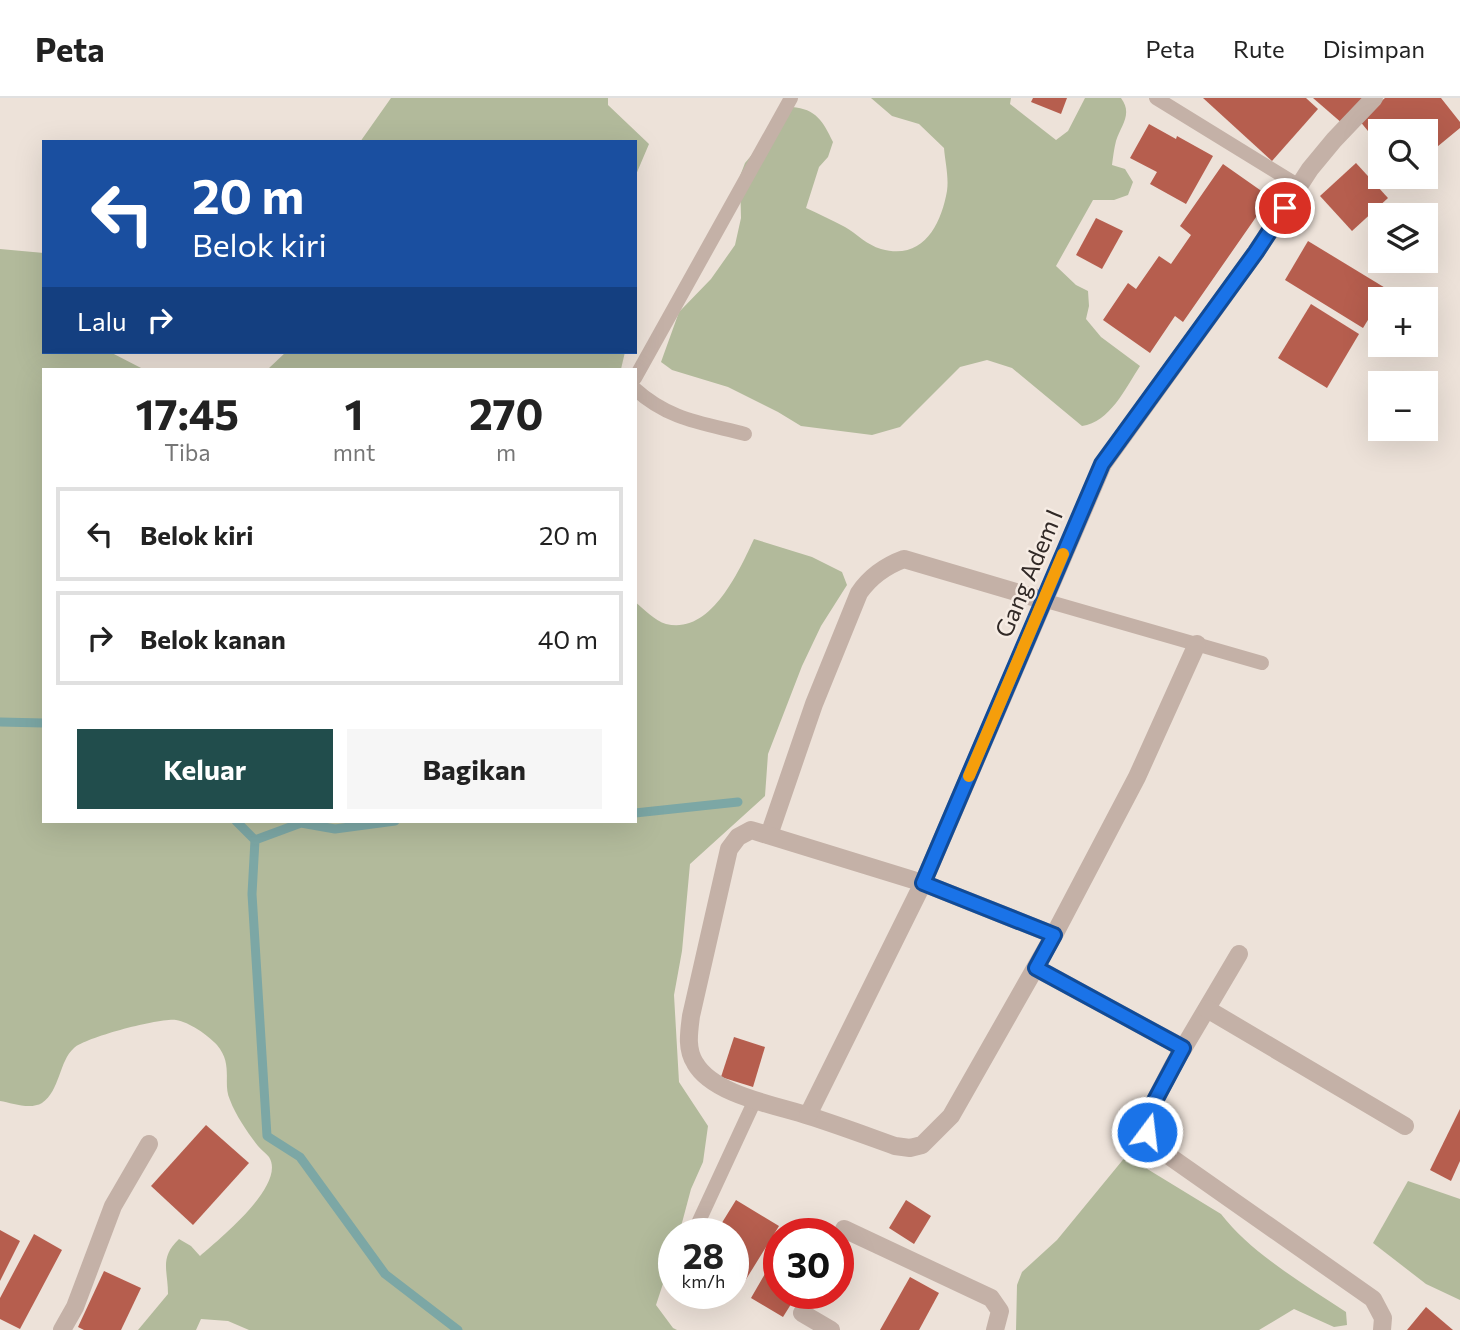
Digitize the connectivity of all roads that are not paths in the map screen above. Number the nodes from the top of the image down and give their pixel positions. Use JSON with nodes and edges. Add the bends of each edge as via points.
{"nodes":[{"id":1,"x":791,"y":98,"type":"edge"},
{"id":2,"x":1156,"y":98,"type":"edge"},
{"id":3,"x":1374,"y":98,"type":"edge"},
{"id":4,"x":1299,"y":186,"type":"junction"},
{"id":5,"x":637,"y":374,"type":"edge"},
{"id":6,"x":637,"y":391,"type":"edge"},
{"id":7,"x":746,"y":434,"type":"dead end"},
{"id":8,"x":1043,"y":600,"type":"junction"},
{"id":9,"x":1197,"y":644,"type":"junction"},
{"id":10,"x":1262,"y":663,"type":"dead end"},
{"id":11,"x":769,"y":835,"type":"junction"},
{"id":12,"x":923,"y":883,"type":"junction"},
{"id":13,"x":1054,"y":935,"type":"junction"},
{"id":14,"x":1239,"y":954,"type":"dead end"},
{"id":15,"x":1036,"y":968,"type":"junction"},
{"id":16,"x":1208,"y":1009,"type":"junction"},
{"id":17,"x":1183,"y":1048,"type":"junction"},
{"id":18,"x":755,"y":1100,"type":"junction"},
{"id":19,"x":808,"y":1115,"type":"junction"},
{"id":20,"x":1405,"y":1126,"type":"dead end"},
{"id":21,"x":149,"y":1144,"type":"dead end"},
{"id":22,"x":700,"y":1218,"type":"edge"},
{"id":23,"x":854,"y":1233,"type":"edge"},
{"id":24,"x":802,"y":1314,"type":"dead end"},
{"id":25,"x":62,"y":1330,"type":"edge"},
{"id":26,"x":831,"y":1330,"type":"edge"},
{"id":27,"x":995,"y":1330,"type":"edge"},
{"id":28,"x":1382,"y":1330,"type":"edge"}],
"edges":[{"from":1,"to":5,"type":"lane"},
{"from":2,"to":4,"type":"lane"},
{"from":3,"to":4,"type":"street","name":"Gang Adem I"},
{"from":4,"to":8,"type":"street","name":"Gang Adem I","via":[[1102,464]]},
{"from":6,"to":7,"type":"lane","via":[[672,415]]},
{"from":8,"to":9,"type":"lane"},
{"from":8,"to":11,"type":"street","via":[[904,559],[867,581],[814,704]]},
{"from":8,"to":12,"type":"street","name":"Gang Adem I"},
{"from":9,"to":10,"type":"lane"},
{"from":9,"to":13,"type":"street","via":[[1138,777]]},
{"from":11,"to":12,"type":"street"},
{"from":11,"to":18,"type":"street","via":[[751,830],[729,849],[688,1041],[694,1063],[710,1080]]},
{"from":12,"to":13,"type":"street"},
{"from":12,"to":19,"type":"street","name":"Gang Adem I"},
{"from":13,"to":15,"type":"street"},
{"from":14,"to":16,"type":"street"},
{"from":15,"to":17,"type":"street"},
{"from":15,"to":19,"type":"street","via":[[951,1116],[922,1145],[895,1146]]},
{"from":16,"to":17,"type":"street"},
{"from":16,"to":20,"type":"street"},
{"from":17,"to":28,"type":"street","via":[[1151,1108],[1147,1132],[1159,1149],[1373,1299],[1383,1318]]},
{"from":18,"to":19,"type":"street"},
{"from":18,"to":22,"type":"lane"},
{"from":21,"to":25,"type":"street","via":[[113,1206]]},
{"from":23,"to":27,"type":"street","via":[[991,1298],[1000,1311]]},
{"from":24,"to":26,"type":"street"}]}
